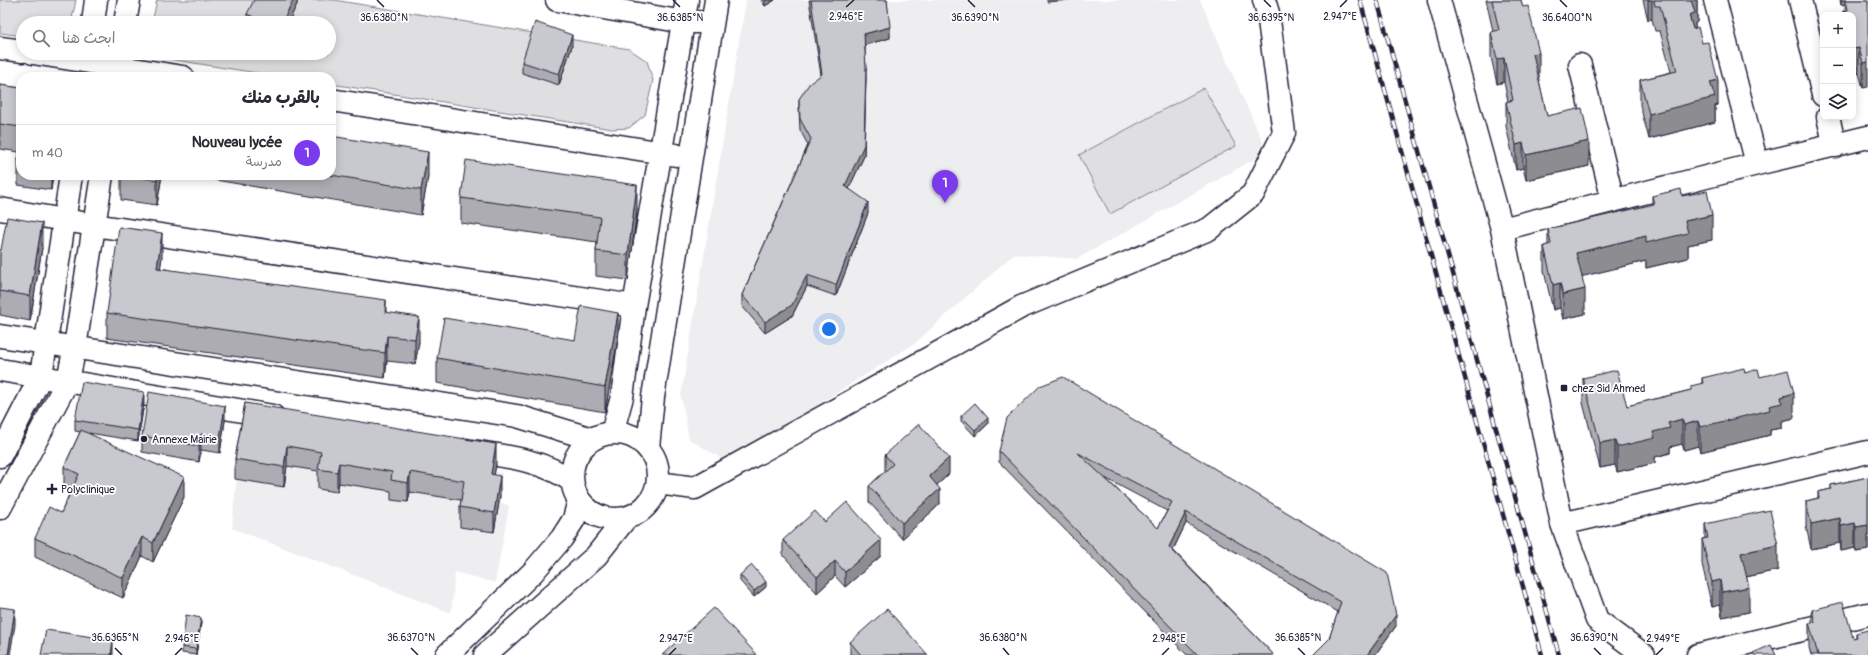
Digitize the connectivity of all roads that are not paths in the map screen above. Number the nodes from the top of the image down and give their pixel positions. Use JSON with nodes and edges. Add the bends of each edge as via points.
{"nodes":[{"id":1,"x":96,"y":0,"type":"edge"},
{"id":2,"x":129,"y":0,"type":"edge"},
{"id":3,"x":557,"y":0,"type":"edge"},
{"id":4,"x":687,"y":0,"type":"edge"},
{"id":5,"x":716,"y":0,"type":"edge"},
{"id":6,"x":1264,"y":0,"type":"edge"},
{"id":7,"x":1439,"y":0,"type":"edge"},
{"id":8,"x":1715,"y":0,"type":"edge"},
{"id":9,"x":1800,"y":0,"type":"edge"},
{"id":10,"x":94,"y":16,"type":"edge"},
{"id":11,"x":126,"y":16,"type":"edge"},
{"id":12,"x":684,"y":22,"type":"junction"},
{"id":13,"x":712,"y":23,"type":"junction"},
{"id":14,"x":0,"y":48,"type":"edge"},
{"id":15,"x":16,"y":50,"type":"edge"},
{"id":16,"x":67,"y":60,"type":"edge"},
{"id":17,"x":87,"y":64,"type":"edge"},
{"id":18,"x":119,"y":66,"type":"edge"},
{"id":19,"x":1580,"y":66,"type":"dead end"},
{"id":20,"x":154,"y":72,"type":"edge"},
{"id":21,"x":1820,"y":84,"type":"edge"},
{"id":22,"x":336,"y":101,"type":"edge"},
{"id":23,"x":1829,"y":120,"type":"edge"},
{"id":24,"x":1868,"y":137,"type":"edge"},
{"id":25,"x":1835,"y":146,"type":"junction"},
{"id":26,"x":661,"y":152,"type":"junction"},
{"id":27,"x":691,"y":157,"type":"junction"},
{"id":28,"x":1757,"y":164,"type":"junction"},
{"id":29,"x":70,"y":180,"type":"edge"},
{"id":30,"x":101,"y":180,"type":"edge"},
{"id":31,"x":1613,"y":200,"type":"junction"},
{"id":32,"x":0,"y":209,"type":"edge"},
{"id":33,"x":64,"y":219,"type":"junction"},
{"id":34,"x":94,"y":225,"type":"junction"},
{"id":35,"x":1502,"y":229,"type":"junction"},
{"id":36,"x":634,"y":306,"type":"junction"},
{"id":37,"x":0,"y":336,"type":"edge"},
{"id":38,"x":46,"y":343,"type":"junction"},
{"id":39,"x":75,"y":347,"type":"junction"},
{"id":40,"x":0,"y":370,"type":"edge"},
{"id":41,"x":41,"y":376,"type":"junction"},
{"id":42,"x":68,"y":380,"type":"junction"},
{"id":43,"x":295,"y":420,"type":"edge"},
{"id":44,"x":5,"y":435,"type":"edge"},
{"id":45,"x":602,"y":436,"type":"junction"},
{"id":46,"x":444,"y":446,"type":"edge"},
{"id":47,"x":648,"y":448,"type":"junction"},
{"id":48,"x":1868,"y":452,"type":"edge"},
{"id":49,"x":0,"y":456,"type":"edge"},
{"id":50,"x":658,"y":483,"type":"junction"},
{"id":51,"x":575,"y":491,"type":"junction"},
{"id":52,"x":0,"y":508,"type":"edge"},
{"id":53,"x":626,"y":518,"type":"junction"},
{"id":54,"x":1562,"y":524,"type":"junction"},
{"id":55,"x":1868,"y":614,"type":"edge"},
{"id":56,"x":447,"y":655,"type":"edge"},
{"id":57,"x":485,"y":655,"type":"edge"},
{"id":58,"x":1644,"y":655,"type":"edge"},
{"id":59,"x":1698,"y":655,"type":"edge"}],
"edges":[{"from":1,"to":10,"type":"street"},
{"from":2,"to":11,"type":"street"},
{"from":3,"to":12,"type":"street"},
{"from":4,"to":12,"type":"street"},
{"from":5,"to":13,"type":"street"},
{"from":6,"to":50,"type":"street","via":[[1268,12],[1284,133],[1254,194],[1209,229],[1021,307],[695,488]]},
{"from":7,"to":35,"type":"street"},
{"from":8,"to":28,"type":"street"},
{"from":9,"to":21,"type":"street"},
{"from":12,"to":13,"type":"street"},
{"from":12,"to":26,"type":"street"},
{"from":13,"to":27,"type":"street"},
{"from":14,"to":15,"type":"street"},
{"from":16,"to":17,"type":"street"},
{"from":17,"to":18,"type":"street"},
{"from":18,"to":20,"type":"street"},
{"from":19,"to":31,"type":"street"},
{"from":22,"to":26,"type":"street"},
{"from":23,"to":25,"type":"street"},
{"from":24,"to":25,"type":"street"},
{"from":25,"to":28,"type":"street"},
{"from":26,"to":27,"type":"street"},
{"from":26,"to":36,"type":"street"},
{"from":27,"to":47,"type":"street","via":[[653,398]]},
{"from":28,"to":31,"type":"street"},
{"from":29,"to":33,"type":"street"},
{"from":30,"to":34,"type":"street"},
{"from":31,"to":35,"type":"street"},
{"from":32,"to":33,"type":"street"},
{"from":33,"to":34,"type":"street"},
{"from":33,"to":38,"type":"street"},
{"from":34,"to":36,"type":"street"},
{"from":34,"to":39,"type":"street"},
{"from":35,"to":54,"type":"street"},
{"from":36,"to":45,"type":"street","via":[[622,397]]},
{"from":37,"to":38,"type":"street"},
{"from":38,"to":39,"type":"street"},
{"from":38,"to":41,"type":"street"},
{"from":39,"to":42,"type":"street"},
{"from":39,"to":45,"type":"street","via":[[517,416]]},
{"from":40,"to":41,"type":"street"},
{"from":41,"to":42,"type":"street"},
{"from":41,"to":44,"type":"street"},
{"from":42,"to":43,"type":"street"},
{"from":42,"to":52,"type":"street"},
{"from":44,"to":49,"type":"street"},
{"from":45,"to":47,"type":"street","via":[[626,434],[638,439]]},
{"from":45,"to":51,"type":"street","via":[[583,446],[576,457],[572,469]]},
{"from":46,"to":51,"type":"street","via":[[530,461],[553,470]]},
{"from":47,"to":50,"type":"street","via":[[655,458]]},
{"from":48,"to":54,"type":"street"},
{"from":50,"to":53,"type":"street","via":[[647,505],[638,513]]},
{"from":51,"to":53,"type":"street","via":[[592,513],[608,519]]},
{"from":51,"to":56,"type":"street","via":[[574,519],[562,538],[538,566]]},
{"from":53,"to":57,"type":"street","via":[[596,556]]},
{"from":54,"to":58,"type":"street","via":[[1597,620]]},
{"from":55,"to":59,"type":"street"}]}
